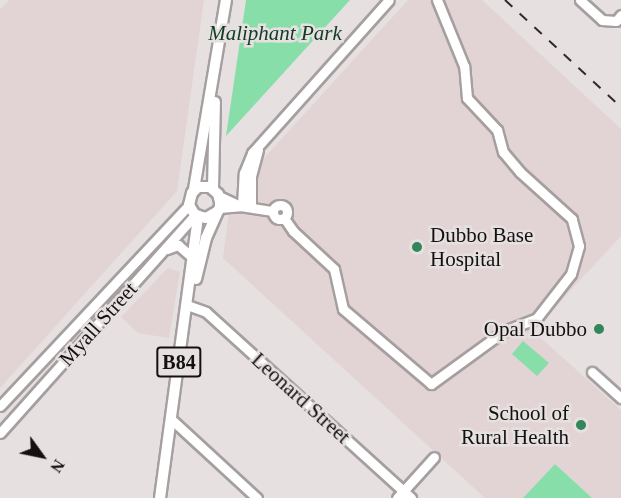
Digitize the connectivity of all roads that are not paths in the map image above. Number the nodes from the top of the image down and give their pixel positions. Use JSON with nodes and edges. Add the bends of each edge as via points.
{"nodes":[{"id":1,"x":226,"y":0,"type":"edge"},
{"id":2,"x":389,"y":0,"type":"edge"},
{"id":3,"x":437,"y":0,"type":"edge"},
{"id":4,"x":580,"y":0,"type":"edge"},
{"id":5,"x":621,"y":15,"type":"edge"},
{"id":6,"x":214,"y":83,"type":"junction"},
{"id":7,"x":194,"y":189,"type":"junction"},
{"id":8,"x":216,"y":192,"type":"junction"},
{"id":9,"x":244,"y":207,"type":"junction"},
{"id":10,"x":218,"y":210,"type":"junction"},
{"id":11,"x":194,"y":212,"type":"junction"},
{"id":12,"x":162,"y":252,"type":"junction"},
{"id":13,"x":193,"y":258,"type":"junction"},
{"id":14,"x":187,"y":305,"type":"junction"},
{"id":15,"x":592,"y":372,"type":"dead end"},
{"id":16,"x":621,"y":398,"type":"edge"},
{"id":17,"x":0,"y":408,"type":"edge"},
{"id":18,"x":171,"y":419,"type":"junction"},
{"id":19,"x":12,"y":420,"type":"junction"},
{"id":20,"x":0,"y":433,"type":"edge"},
{"id":21,"x":434,"y":457,"type":"dead end"},
{"id":22,"x":400,"y":494,"type":"edge"},
{"id":23,"x":160,"y":498,"type":"edge"},
{"id":24,"x":257,"y":498,"type":"edge"},
{"id":25,"x":411,"y":498,"type":"edge"}],
"edges":[{"from":1,"to":6,"type":"main road","number":"B84"},
{"from":2,"to":9,"type":"street","via":[[260,144]]},
{"from":3,"to":9,"type":"street","via":[[464,66],[467,98],[496,130],[503,152],[520,172],[572,219],[579,246],[571,274],[536,319],[504,331],[431,384],[343,309],[334,269],[293,231],[284,218],[287,212],[283,206],[273,211]]},
{"from":4,"to":5,"type":"street","via":[[602,20],[616,21]]},
{"from":6,"to":7,"type":"main road","number":"B84"},
{"from":6,"to":8,"type":"main road","number":"B84"},
{"from":7,"to":8,"type":"main road"},
{"from":7,"to":11,"type":"main road","number":"B84"},
{"from":8,"to":9,"type":"street"},
{"from":8,"to":10,"type":"main road","number":"B84"},
{"from":9,"to":10,"type":"street"},
{"from":10,"to":11,"type":"main road","via":[[206,218]]},
{"from":10,"to":14,"type":"main road","number":"B84"},
{"from":11,"to":12,"type":"street","name":"Myall Street"},
{"from":11,"to":13,"type":"main road","number":"B84"},
{"from":11,"to":17,"type":"street","name":"Myall Street"},
{"from":12,"to":13,"type":"street","via":[[178,245]]},
{"from":12,"to":19,"type":"street","name":"Myall Street"},
{"from":13,"to":14,"type":"main road","number":"B84"},
{"from":14,"to":18,"type":"main road","number":"B84"},
{"from":14,"to":22,"type":"street","name":"Leonard Street","via":[[206,312]]},
{"from":15,"to":16,"type":"street"},
{"from":17,"to":19,"type":"street"},
{"from":18,"to":23,"type":"main road","number":"B84"},
{"from":18,"to":24,"type":"street"},
{"from":19,"to":20,"type":"street","name":"Myall Street"},
{"from":21,"to":22,"type":"street"},
{"from":22,"to":25,"type":"street","name":"Leonard Street"}]}
